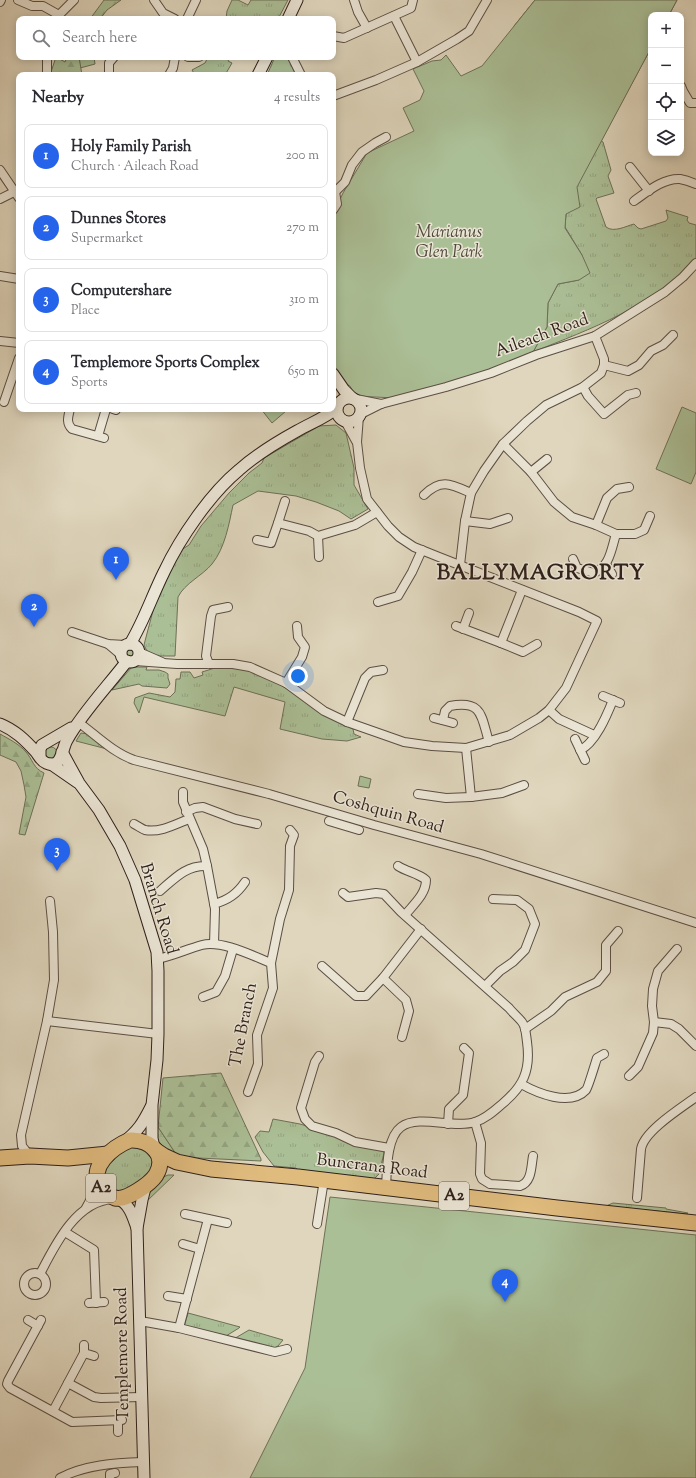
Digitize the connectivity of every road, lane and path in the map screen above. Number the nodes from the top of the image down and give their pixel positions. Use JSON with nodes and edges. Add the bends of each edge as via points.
{"nodes":[{"id":1,"x":18,"y":0,"type":"edge"},
{"id":2,"x":74,"y":0,"type":"edge"},
{"id":3,"x":154,"y":0,"type":"edge"},
{"id":4,"x":196,"y":0,"type":"edge"},
{"id":5,"x":297,"y":0,"type":"edge"},
{"id":6,"x":354,"y":0,"type":"edge"},
{"id":7,"x":413,"y":0,"type":"edge"},
{"id":8,"x":487,"y":0,"type":"edge"},
{"id":9,"x":57,"y":16,"type":"edge"},
{"id":10,"x":59,"y":16,"type":"edge"},
{"id":11,"x":169,"y":16,"type":"edge"},
{"id":12,"x":188,"y":16,"type":"edge"},
{"id":13,"x":289,"y":16,"type":"edge"},
{"id":14,"x":394,"y":16,"type":"junction"},
{"id":15,"x":367,"y":28,"type":"junction"},
{"id":16,"x":336,"y":37,"type":"edge"},
{"id":17,"x":47,"y":60,"type":"edge"},
{"id":18,"x":112,"y":60,"type":"edge"},
{"id":19,"x":174,"y":60,"type":"edge"},
{"id":20,"x":266,"y":60,"type":"edge"},
{"id":21,"x":294,"y":60,"type":"edge"},
{"id":22,"x":417,"y":62,"type":"junction"},
{"id":23,"x":47,"y":72,"type":"edge"},
{"id":24,"x":109,"y":72,"type":"edge"},
{"id":25,"x":171,"y":72,"type":"edge"},
{"id":26,"x":260,"y":72,"type":"edge"},
{"id":27,"x":300,"y":72,"type":"edge"},
{"id":28,"x":684,"y":93,"type":"edge"},
{"id":29,"x":336,"y":95,"type":"edge"},
{"id":30,"x":696,"y":103,"type":"edge"},
{"id":31,"x":386,"y":137,"type":"dead end"},
{"id":32,"x":630,"y":167,"type":"dead end"},
{"id":33,"x":0,"y":170,"type":"edge"},
{"id":34,"x":696,"y":184,"type":"edge"},
{"id":35,"x":336,"y":190,"type":"edge"},
{"id":36,"x":649,"y":191,"type":"junction"},
{"id":37,"x":16,"y":195,"type":"edge"},
{"id":38,"x":0,"y":199,"type":"edge"},
{"id":39,"x":634,"y":201,"type":"dead end"},
{"id":40,"x":696,"y":263,"type":"edge"},
{"id":41,"x":0,"y":276,"type":"edge"},
{"id":42,"x":16,"y":279,"type":"edge"},
{"id":43,"x":673,"y":335,"type":"dead end"},
{"id":44,"x":596,"y":336,"type":"junction"},
{"id":45,"x":0,"y":341,"type":"edge"},
{"id":46,"x":16,"y":343,"type":"edge"},
{"id":47,"x":604,"y":365,"type":"junction"},
{"id":48,"x":16,"y":366,"type":"edge"},
{"id":49,"x":336,"y":379,"type":"edge"},
{"id":50,"x":336,"y":387,"type":"edge"},
{"id":51,"x":583,"y":387,"type":"junction"},
{"id":52,"x":636,"y":393,"type":"dead end"},
{"id":53,"x":354,"y":398,"type":"junction"},
{"id":54,"x":2,"y":402,"type":"edge"},
{"id":55,"x":12,"y":404,"type":"dead end"},
{"id":56,"x":381,"y":404,"type":"junction"},
{"id":57,"x":338,"y":406,"type":"junction"},
{"id":58,"x":69,"y":412,"type":"edge"},
{"id":59,"x":105,"y":412,"type":"edge"},
{"id":60,"x":330,"y":412,"type":"edge"},
{"id":61,"x":360,"y":415,"type":"junction"},
{"id":62,"x":320,"y":420,"type":"junction"},
{"id":63,"x":343,"y":420,"type":"junction"},
{"id":64,"x":357,"y":442,"type":"junction"},
{"id":65,"x":503,"y":444,"type":"junction"},
{"id":66,"x":547,"y":459,"type":"dead end"},
{"id":67,"x":530,"y":472,"type":"junction"},
{"id":68,"x":630,"y":487,"type":"dead end"},
{"id":69,"x":471,"y":493,"type":"junction"},
{"id":70,"x":424,"y":495,"type":"dead end"},
{"id":71,"x":284,"y":501,"type":"dead end"},
{"id":72,"x":377,"y":512,"type":"junction"},
{"id":73,"x":650,"y":516,"type":"dead end"},
{"id":74,"x":508,"y":518,"type":"dead end"},
{"id":75,"x":465,"y":521,"type":"junction"},
{"id":76,"x":278,"y":523,"type":"junction"},
{"id":77,"x":596,"y":524,"type":"junction"},
{"id":78,"x":616,"y":534,"type":"junction"},
{"id":79,"x":318,"y":536,"type":"junction"},
{"id":80,"x":257,"y":540,"type":"dead end"},
{"id":81,"x":422,"y":550,"type":"junction"},
{"id":82,"x":319,"y":557,"type":"dead end"},
{"id":83,"x":573,"y":559,"type":"dead end"},
{"id":84,"x":606,"y":564,"type":"junction"},
{"id":85,"x":460,"y":565,"type":"junction"},
{"id":86,"x":612,"y":574,"type":"dead end"},
{"id":87,"x":522,"y":590,"type":"junction"},
{"id":88,"x":378,"y":602,"type":"dead end"},
{"id":89,"x":228,"y":607,"type":"dead end"},
{"id":90,"x":470,"y":613,"type":"dead end"},
{"id":91,"x":297,"y":626,"type":"dead end"},
{"id":92,"x":72,"y":632,"type":"dead end"},
{"id":93,"x":501,"y":642,"type":"junction"},
{"id":94,"x":537,"y":644,"type":"dead end"},
{"id":95,"x":131,"y":652,"type":"junction"},
{"id":96,"x":209,"y":664,"type":"junction"},
{"id":97,"x":383,"y":670,"type":"dead end"},
{"id":98,"x":286,"y":683,"type":"junction"},
{"id":99,"x":603,"y":696,"type":"dead end"},
{"id":100,"x":549,"y":710,"type":"junction"},
{"id":101,"x":434,"y":718,"type":"dead end"},
{"id":102,"x":443,"y":720,"type":"junction"},
{"id":103,"x":347,"y":722,"type":"junction"},
{"id":104,"x":77,"y":723,"type":"junction"},
{"id":105,"x":453,"y":723,"type":"dead end"},
{"id":106,"x":0,"y":724,"type":"edge"},
{"id":107,"x":594,"y":735,"type":"junction"},
{"id":108,"x":21,"y":736,"type":"junction"},
{"id":109,"x":576,"y":739,"type":"dead end"},
{"id":110,"x":47,"y":742,"type":"junction"},
{"id":111,"x":489,"y":742,"type":"junction"},
{"id":112,"x":466,"y":748,"type":"junction"},
{"id":113,"x":580,"y":750,"type":"junction"},
{"id":114,"x":62,"y":752,"type":"junction"},
{"id":115,"x":40,"y":756,"type":"junction"},
{"id":116,"x":585,"y":760,"type":"dead end"},
{"id":117,"x":51,"y":764,"type":"junction"},
{"id":118,"x":79,"y":783,"type":"junction"},
{"id":119,"x":524,"y":785,"type":"dead end"},
{"id":120,"x":183,"y":792,"type":"dead end"},
{"id":121,"x":418,"y":794,"type":"dead end"},
{"id":122,"x":471,"y":797,"type":"junction"},
{"id":123,"x":188,"y":816,"type":"junction"},
{"id":124,"x":343,"y":816,"type":"junction"},
{"id":125,"x":328,"y":821,"type":"dead end"},
{"id":126,"x":134,"y":824,"type":"dead end"},
{"id":127,"x":257,"y":824,"type":"dead end"},
{"id":128,"x":341,"y":825,"type":"junction"},
{"id":129,"x":290,"y":830,"type":"dead end"},
{"id":130,"x":360,"y":830,"type":"dead end"},
{"id":131,"x":207,"y":866,"type":"junction"},
{"id":132,"x":398,"y":866,"type":"dead end"},
{"id":133,"x":245,"y":882,"type":"dead end"},
{"id":134,"x":160,"y":891,"type":"dead end"},
{"id":135,"x":343,"y":893,"type":"dead end"},
{"id":136,"x":493,"y":899,"type":"dead end"},
{"id":137,"x":50,"y":901,"type":"dead end"},
{"id":138,"x":214,"y":904,"type":"junction"},
{"id":139,"x":405,"y":915,"type":"junction"},
{"id":140,"x":696,"y":923,"type":"edge"},
{"id":141,"x":421,"y":929,"type":"junction"},
{"id":142,"x":618,"y":931,"type":"dead end"},
{"id":143,"x":214,"y":944,"type":"junction"},
{"id":144,"x":234,"y":949,"type":"junction"},
{"id":145,"x":676,"y":949,"type":"dead end"},
{"id":146,"x":157,"y":959,"type":"junction"},
{"id":147,"x":271,"y":963,"type":"junction"},
{"id":148,"x":322,"y":966,"type":"dead end"},
{"id":149,"x":383,"y":978,"type":"junction"},
{"id":150,"x":485,"y":986,"type":"junction"},
{"id":151,"x":203,"y":997,"type":"dead end"},
{"id":152,"x":47,"y":1021,"type":"junction"},
{"id":153,"x":654,"y":1022,"type":"junction"},
{"id":154,"x":525,"y":1029,"type":"junction"},
{"id":155,"x":158,"y":1034,"type":"junction"},
{"id":156,"x":402,"y":1037,"type":"dead end"},
{"id":157,"x":696,"y":1046,"type":"edge"},
{"id":158,"x":464,"y":1048,"type":"dead end"},
{"id":159,"x":604,"y":1054,"type":"dead end"},
{"id":160,"x":319,"y":1056,"type":"dead end"},
{"id":161,"x":629,"y":1076,"type":"dead end"},
{"id":162,"x":521,"y":1084,"type":"junction"},
{"id":163,"x":248,"y":1092,"type":"dead end"},
{"id":164,"x":696,"y":1096,"type":"edge"},
{"id":165,"x":152,"y":1105,"type":"junction"},
{"id":166,"x":475,"y":1122,"type":"junction"},
{"id":167,"x":448,"y":1124,"type":"junction"},
{"id":168,"x":122,"y":1143,"type":"junction"},
{"id":169,"x":389,"y":1148,"type":"junction"},
{"id":170,"x":155,"y":1149,"type":"junction"},
{"id":171,"x":108,"y":1154,"type":"junction"},
{"id":172,"x":30,"y":1156,"type":"junction"},
{"id":173,"x":533,"y":1156,"type":"dead end"},
{"id":174,"x":0,"y":1158,"type":"edge"},
{"id":175,"x":68,"y":1158,"type":"junction"},
{"id":176,"x":211,"y":1169,"type":"junction"},
{"id":177,"x":97,"y":1179,"type":"junction"},
{"id":178,"x":151,"y":1180,"type":"junction"},
{"id":179,"x":324,"y":1180,"type":"junction"},
{"id":180,"x":386,"y":1188,"type":"junction"},
{"id":181,"x":637,"y":1198,"type":"dead end"},
{"id":182,"x":117,"y":1199,"type":"junction"},
{"id":183,"x":86,"y":1208,"type":"junction"},
{"id":184,"x":185,"y":1214,"type":"dead end"},
{"id":185,"x":208,"y":1219,"type":"junction"},
{"id":186,"x":227,"y":1223,"type":"dead end"},
{"id":187,"x":696,"y":1223,"type":"edge"},
{"id":188,"x":317,"y":1224,"type":"dead end"},
{"id":189,"x":138,"y":1228,"type":"junction"},
{"id":190,"x":65,"y":1232,"type":"junction"},
{"id":191,"x":183,"y":1244,"type":"dead end"},
{"id":192,"x":200,"y":1249,"type":"junction"},
{"id":193,"x":40,"y":1274,"type":"dead end"},
{"id":194,"x":168,"y":1296,"type":"dead end"},
{"id":195,"x":187,"y":1299,"type":"junction"},
{"id":196,"x":96,"y":1303,"type":"dead end"},
{"id":197,"x":28,"y":1320,"type":"dead end"},
{"id":198,"x":140,"y":1321,"type":"junction"},
{"id":199,"x":179,"y":1328,"type":"junction"},
{"id":200,"x":287,"y":1349,"type":"dead end"},
{"id":201,"x":94,"y":1356,"type":"dead end"},
{"id":202,"x":68,"y":1383,"type":"junction"},
{"id":203,"x":141,"y":1397,"type":"junction"},
{"id":204,"x":53,"y":1411,"type":"junction"},
{"id":205,"x":118,"y":1432,"type":"dead end"},
{"id":206,"x":143,"y":1462,"type":"junction"},
{"id":207,"x":61,"y":1478,"type":"edge"},
{"id":208,"x":144,"y":1478,"type":"edge"}],
"edges":[{"from":1,"to":9,"type":"street","via":[[32,6],[43,6]]},
{"from":2,"to":10,"type":"street"},
{"from":3,"to":11,"type":"street","via":[[163,13]]},
{"from":4,"to":12,"type":"street"},
{"from":5,"to":13,"type":"main road"},
{"from":6,"to":15,"type":"street"},
{"from":7,"to":14,"type":"street","via":[[411,8]]},
{"from":8,"to":22,"type":"street","via":[[469,31]]},
{"from":14,"to":15,"type":"street"},
{"from":14,"to":22,"type":"street"},
{"from":15,"to":16,"type":"street","via":[[344,38]]},
{"from":17,"to":23,"type":"street"},
{"from":18,"to":24,"type":"street"},
{"from":19,"to":25,"type":"street"},
{"from":20,"to":26,"type":"main road"},
{"from":21,"to":27,"type":"street"},
{"from":22,"to":29,"type":"street"},
{"from":28,"to":30,"type":"street","via":[[690,104]]},
{"from":31,"to":35,"type":"street","via":[[362,152],[352,165],[345,182]]},
{"from":32,"to":36,"type":"street"},
{"from":33,"to":37,"type":"street"},
{"from":34,"to":36,"type":"street","via":[[680,179],[667,181]]},
{"from":36,"to":39,"type":"street"},
{"from":37,"to":38,"type":"street"},
{"from":40,"to":44,"type":"street","name":"Aileach Road","via":[[680,281],[665,292]]},
{"from":41,"to":42,"type":"street"},
{"from":43,"to":47,"type":"street","via":[[663,345],[651,351],[639,365],[628,370]]},
{"from":44,"to":47,"type":"street"},
{"from":44,"to":56,"type":"street","name":"Aileach Road","via":[[483,375]]},
{"from":45,"to":46,"type":"street"},
{"from":47,"to":51,"type":"street","via":[[597,376]]},
{"from":48,"to":54,"type":"street"},
{"from":49,"to":53,"type":"main road"},
{"from":50,"to":57,"type":"main road"},
{"from":51,"to":52,"type":"street","via":[[604,414],[628,395]]},
{"from":51,"to":65,"type":"street","via":[[546,405]]},
{"from":53,"to":56,"type":"street","name":"Aileach Road"},
{"from":53,"to":57,"type":"main road","via":[[344,398]]},
{"from":53,"to":61,"type":"main road","via":[[361,406]]},
{"from":54,"to":55,"type":"street"},
{"from":56,"to":61,"type":"street","name":"Aileach Road"},
{"from":57,"to":63,"type":"main road","via":[[338,416]]},
{"from":58,"to":59,"type":"street","via":[[68,425],[72,429],[101,437]]},
{"from":60,"to":62,"type":"main road"},
{"from":61,"to":63,"type":"main road","via":[[354,421]]},
{"from":61,"to":64,"type":"street"},
{"from":62,"to":63,"type":"main road"},
{"from":62,"to":95,"type":"main road","via":[[275,442],[222,487],[184,534],[164,571]]},
{"from":63,"to":64,"type":"street"},
{"from":64,"to":72,"type":"street","via":[[367,499]]},
{"from":65,"to":67,"type":"street"},
{"from":65,"to":69,"type":"street"},
{"from":66,"to":67,"type":"street"},
{"from":67,"to":77,"type":"street","via":[[554,502],[572,517]]},
{"from":68,"to":77,"type":"street","via":[[616,489],[607,498]]},
{"from":69,"to":70,"type":"street","via":[[442,483]]},
{"from":69,"to":75,"type":"street"},
{"from":71,"to":76,"type":"street"},
{"from":72,"to":79,"type":"street","via":[[355,525]]},
{"from":72,"to":81,"type":"street","via":[[398,537]]},
{"from":73,"to":78,"type":"street","via":[[644,530],[635,534]]},
{"from":74,"to":75,"type":"street","via":[[490,524]]},
{"from":75,"to":85,"type":"street"},
{"from":76,"to":79,"type":"street"},
{"from":76,"to":80,"type":"street","via":[[271,543]]},
{"from":77,"to":78,"type":"street"},
{"from":78,"to":84,"type":"street"},
{"from":79,"to":82,"type":"street"},
{"from":81,"to":85,"type":"street"},
{"from":81,"to":88,"type":"street","via":[[398,596]]},
{"from":83,"to":84,"type":"street","via":[[577,568],[594,573],[602,570]]},
{"from":84,"to":86,"type":"street"},
{"from":85,"to":87,"type":"street"},
{"from":87,"to":93,"type":"street"},
{"from":87,"to":100,"type":"street","via":[[597,621],[566,688]]},
{"from":89,"to":96,"type":"street","via":[[213,610],[211,616],[206,656]]},
{"from":90,"to":93,"type":"street","via":[[460,628]]},
{"from":91,"to":98,"type":"street","via":[[298,637],[305,647],[302,657]]},
{"from":92,"to":95,"type":"street"},
{"from":93,"to":94,"type":"street","via":[[523,652]]},
{"from":95,"to":96,"type":"street","via":[[165,663]]},
{"from":95,"to":104,"type":"main road"},
{"from":96,"to":98,"type":"street","via":[[250,667]]},
{"from":97,"to":103,"type":"street","via":[[371,672],[365,678]]},
{"from":98,"to":103,"type":"street","via":[[324,711]]},
{"from":99,"to":107,"type":"street","via":[[617,701]]},
{"from":100,"to":107,"type":"street","via":[[559,719]]},
{"from":100,"to":111,"type":"street","via":[[510,735]]},
{"from":101,"to":102,"type":"street"},
{"from":102,"to":105,"type":"street"},
{"from":102,"to":111,"type":"street","via":[[445,711],[450,706],[473,706],[480,714]]},
{"from":103,"to":112,"type":"street","via":[[404,742]]},
{"from":104,"to":110,"type":"main road"},
{"from":104,"to":114,"type":"main road"},
{"from":104,"to":124,"type":"street","name":"Coshquin Road","via":[[108,746],[134,760],[262,792]]},
{"from":106,"to":108,"type":"main road"},
{"from":107,"to":113,"type":"street","via":[[587,747]]},
{"from":108,"to":110,"type":"main road"},
{"from":108,"to":115,"type":"main road"},
{"from":109,"to":113,"type":"street"},
{"from":110,"to":114,"type":"main road","via":[[56,743]]},
{"from":110,"to":115,"type":"main road","via":[[40,748]]},
{"from":111,"to":112,"type":"street"},
{"from":112,"to":122,"type":"street"},
{"from":113,"to":116,"type":"street"},
{"from":114,"to":117,"type":"main road","via":[[60,759]]},
{"from":114,"to":118,"type":"main road","name":"Branch Road"},
{"from":115,"to":117,"type":"main road","via":[[44,762]]},
{"from":117,"to":118,"type":"main road","name":"Branch Road"},
{"from":118,"to":146,"type":"main road","name":"Branch Road","via":[[123,853],[135,880],[153,937]]},
{"from":119,"to":122,"type":"street","via":[[502,793]]},
{"from":120,"to":123,"type":"street","via":[[183,802]]},
{"from":121,"to":122,"type":"street","via":[[446,798]]},
{"from":123,"to":126,"type":"street","via":[[163,829],[144,830]]},
{"from":123,"to":127,"type":"street","via":[[195,808],[203,807]]},
{"from":123,"to":131,"type":"street","via":[[203,848]]},
{"from":124,"to":128,"type":"street"},
{"from":124,"to":140,"type":"street","name":"Coshquin Road","via":[[482,854]]},
{"from":125,"to":128,"type":"street"},
{"from":128,"to":130,"type":"street"},
{"from":129,"to":147,"type":"street","name":"The Branch","via":[[294,835],[290,846],[289,890],[280,918]]},
{"from":131,"to":134,"type":"street","via":[[189,868]]},
{"from":131,"to":138,"type":"street"},
{"from":132,"to":139,"type":"street","via":[[426,880],[423,892]]},
{"from":133,"to":138,"type":"street","via":[[238,892],[225,901]]},
{"from":135,"to":139,"type":"street","via":[[348,897],[384,894]]},
{"from":136,"to":150,"type":"street","via":[[517,900],[529,909],[535,924],[525,950]]},
{"from":137,"to":152,"type":"street","via":[[54,980]]},
{"from":138,"to":143,"type":"street"},
{"from":139,"to":141,"type":"street"},
{"from":141,"to":149,"type":"street"},
{"from":141,"to":150,"type":"street"},
{"from":142,"to":154,"type":"street","via":[[606,945],[606,971],[597,982],[564,997],[551,1011]]},
{"from":143,"to":144,"type":"street","name":"The Branch"},
{"from":143,"to":146,"type":"street","name":"The Branch","via":[[203,944]]},
{"from":144,"to":147,"type":"street","name":"The Branch"},
{"from":144,"to":151,"type":"street","name":"The Branch","via":[[225,976],[216,992]]},
{"from":145,"to":153,"type":"street","via":[[658,971],[653,989]]},
{"from":146,"to":155,"type":"main road","name":"Branch Road"},
{"from":147,"to":163,"type":"street","name":"The Branch","via":[[273,988],[258,1036],[258,1064]]},
{"from":148,"to":149,"type":"street","via":[[356,996],[366,996]]},
{"from":149,"to":156,"type":"street","via":[[406,1000],[409,1011]]},
{"from":150,"to":154,"type":"street","via":[[509,1008]]},
{"from":152,"to":155,"type":"street"},
{"from":152,"to":172,"type":"street","via":[[21,1135],[22,1146]]},
{"from":153,"to":157,"type":"street","via":[[671,1024]]},
{"from":153,"to":161,"type":"street","via":[[653,1033],[638,1067]]},
{"from":154,"to":162,"type":"street","via":[[528,1062]]},
{"from":155,"to":165,"type":"main road","name":"Branch Road"},
{"from":158,"to":167,"type":"street","via":[[469,1053],[463,1095],[449,1109]]},
{"from":159,"to":162,"type":"street","via":[[597,1058],[587,1090],[577,1097],[555,1097],[533,1091]]},
{"from":160,"to":169,"type":"street","via":[[301,1108],[305,1120],[312,1126],[355,1142]]},
{"from":162,"to":166,"type":"street","via":[[501,1106]]},
{"from":164,"to":181,"type":"street","via":[[658,1126],[644,1142]]},
{"from":165,"to":168,"type":"main road","name":"Branch Road","via":[[137,1132]]},
{"from":165,"to":170,"type":"main road","name":"Branch Road","via":[[152,1138]]},
{"from":166,"to":167,"type":"street"},
{"from":166,"to":173,"type":"street","via":[[481,1143],[480,1174],[490,1184],[523,1185],[529,1179]]},
{"from":167,"to":169,"type":"street","via":[[413,1122],[400,1128]]},
{"from":168,"to":170,"type":"highway","number":"A2","via":[[130,1140],[144,1141]]},
{"from":168,"to":171,"type":"highway","number":"A2"},
{"from":169,"to":180,"type":"street"},
{"from":170,"to":176,"type":"highway","name":"Buncrana Road","number":"A2","via":[[177,1162]]},
{"from":170,"to":178,"type":"highway","via":[[159,1166]]},
{"from":171,"to":175,"type":"highway","number":"A2"},
{"from":171,"to":177,"type":"highway","number":"A2","via":[[100,1163]]},
{"from":172,"to":174,"type":"highway","number":"A2"},
{"from":172,"to":175,"type":"highway","number":"A2"},
{"from":175,"to":177,"type":"highway","number":"A2","via":[[79,1162]]},
{"from":176,"to":178,"type":"highway","name":"Buncrana Road","number":"A2","via":[[171,1172]]},
{"from":176,"to":179,"type":"highway","name":"Buncrana Road","number":"A2"},
{"from":177,"to":182,"type":"highway","number":"A2","via":[[103,1191]]},
{"from":177,"to":183,"type":"street"},
{"from":178,"to":182,"type":"highway","number":"A2","via":[[133,1194]]},
{"from":178,"to":189,"type":"main road","name":"Templemore Road","via":[[142,1200]]},
{"from":179,"to":180,"type":"highway","name":"Buncrana Road","number":"A2"},
{"from":179,"to":188,"type":"street"},
{"from":180,"to":187,"type":"highway","name":"Buncrana Road","number":"A2"},
{"from":182,"to":183,"type":"street","via":[[105,1200]]},
{"from":182,"to":189,"type":"main road","name":"Templemore Road","via":[[129,1208]]},
{"from":183,"to":190,"type":"street"},
{"from":184,"to":185,"type":"street"},
{"from":185,"to":186,"type":"street"},
{"from":185,"to":192,"type":"street"},
{"from":189,"to":198,"type":"main road","name":"Templemore Road"},
{"from":190,"to":193,"type":"street"},
{"from":190,"to":196,"type":"street","via":[[94,1250]]},
{"from":191,"to":192,"type":"street"},
{"from":192,"to":195,"type":"street"},
{"from":194,"to":195,"type":"street"},
{"from":195,"to":199,"type":"street"},
{"from":197,"to":204,"type":"street","via":[[40,1323],[7,1384]]},
{"from":198,"to":199,"type":"street"},
{"from":198,"to":203,"type":"main road","name":"Templemore Road"},
{"from":199,"to":200,"type":"street","via":[[275,1352]]},
{"from":201,"to":202,"type":"street","via":[[84,1349]]},
{"from":202,"to":203,"type":"street","via":[[94,1397]]},
{"from":202,"to":204,"type":"street"},
{"from":203,"to":206,"type":"main road","name":"Templemore Road"},
{"from":204,"to":205,"type":"street","via":[[72,1422],[120,1420]]},
{"from":206,"to":207,"type":"street","via":[[108,1464]]},
{"from":206,"to":208,"type":"main road","name":"Templemore Road"}]}
